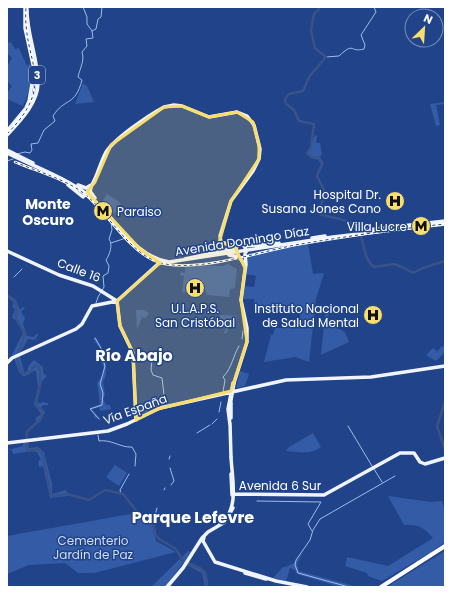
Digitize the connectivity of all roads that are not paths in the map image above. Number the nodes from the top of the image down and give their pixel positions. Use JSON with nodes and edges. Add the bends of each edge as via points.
{"nodes":[{"id":1,"x":26,"y":7,"type":"edge"},
{"id":2,"x":35,"y":71,"type":"junction"},
{"id":3,"x":33,"y":99,"type":"junction"},
{"id":4,"x":29,"y":101,"type":"junction"},
{"id":5,"x":7,"y":131,"type":"edge"},
{"id":6,"x":7,"y":135,"type":"edge"},
{"id":7,"x":7,"y":151,"type":"edge"},
{"id":8,"x":16,"y":159,"type":"dead end"},
{"id":9,"x":32,"y":164,"type":"junction"},
{"id":10,"x":99,"y":170,"type":"junction"},
{"id":11,"x":59,"y":179,"type":"junction"},
{"id":12,"x":78,"y":185,"type":"junction"},
{"id":13,"x":95,"y":198,"type":"junction"},
{"id":14,"x":107,"y":218,"type":"dead end"},
{"id":15,"x":112,"y":219,"type":"junction"},
{"id":16,"x":445,"y":221,"type":"edge"},
{"id":17,"x":445,"y":224,"type":"edge"},
{"id":18,"x":362,"y":232,"type":"junction"},
{"id":19,"x":356,"y":233,"type":"junction"},
{"id":20,"x":220,"y":240,"type":"junction"},
{"id":21,"x":279,"y":243,"type":"junction"},
{"id":22,"x":285,"y":244,"type":"junction"},
{"id":23,"x":238,"y":249,"type":"junction"},
{"id":24,"x":7,"y":251,"type":"edge"},
{"id":25,"x":252,"y":251,"type":"junction"},
{"id":26,"x":245,"y":253,"type":"junction"},
{"id":27,"x":229,"y":255,"type":"junction"},
{"id":28,"x":185,"y":259,"type":"junction"},
{"id":29,"x":156,"y":260,"type":"junction"},
{"id":30,"x":164,"y":262,"type":"junction"},
{"id":31,"x":181,"y":262,"type":"junction"},
{"id":32,"x":158,"y":264,"type":"junction"},
{"id":33,"x":245,"y":267,"type":"junction"},
{"id":34,"x":116,"y":302,"type":"junction"},
{"id":35,"x":242,"y":362,"type":"junction"},
{"id":36,"x":7,"y":363,"type":"edge"},
{"id":37,"x":445,"y":366,"type":"edge"},
{"id":38,"x":231,"y":393,"type":"junction"},
{"id":39,"x":221,"y":394,"type":"junction"},
{"id":40,"x":136,"y":420,"type":"junction"},
{"id":41,"x":230,"y":426,"type":"junction"},
{"id":42,"x":7,"y":443,"type":"edge"},
{"id":43,"x":231,"y":457,"type":"junction"},
{"id":44,"x":444,"y":458,"type":"edge"},
{"id":45,"x":233,"y":486,"type":"junction"},
{"id":46,"x":233,"y":494,"type":"junction"},
{"id":47,"x":240,"y":494,"type":"junction"},
{"id":48,"x":233,"y":501,"type":"junction"},
{"id":49,"x":232,"y":509,"type":"junction"},
{"id":50,"x":215,"y":527,"type":"junction"},
{"id":51,"x":202,"y":542,"type":"junction"},
{"id":52,"x":445,"y":548,"type":"edge"},
{"id":53,"x":186,"y":563,"type":"junction"},
{"id":54,"x":166,"y":587,"type":"edge"},
{"id":55,"x":305,"y":587,"type":"edge"},
{"id":56,"x":381,"y":587,"type":"edge"},
{"id":57,"x":384,"y":587,"type":"edge"}],
"edges":[{"from":1,"to":2,"type":"main road","number":"3"},
{"from":2,"to":3,"type":"main road","number":"3","via":[[38,83]]},
{"from":2,"to":4,"type":"main road","number":"3"},
{"from":3,"to":4,"type":"main road","via":[[34,88]]},
{"from":3,"to":6,"type":"main road","number":"3","via":[[25,114]]},
{"from":4,"to":5,"type":"main road","number":"3","via":[[21,116]]},
{"from":7,"to":9,"type":"main road","name":"Avenida Domingo Díaz"},
{"from":8,"to":9,"type":"main road"},
{"from":9,"to":11,"type":"main road","name":"Avenida Domingo Díaz"},
{"from":9,"to":12,"type":"main road","name":"Avenida Domingo Díaz"},
{"from":10,"to":11,"type":"main road","bridge":true,"via":[[84,196]]},
{"from":10,"to":12,"type":"main road","via":[[89,187]]},
{"from":10,"to":13,"type":"main road","via":[[90,191]]},
{"from":10,"to":20,"type":"main road","via":[[111,145],[164,107],[182,106],[212,117],[231,112],[244,114],[254,125],[260,156],[256,167],[231,201]]},
{"from":11,"to":15,"type":"main road","name":"Avenida Domingo Díaz","via":[[89,196]]},
{"from":12,"to":13,"type":"main road","name":"Avenida Domingo Díaz"},
{"from":13,"to":28,"type":"main road","name":"Avenida Domingo Díaz","via":[[151,255],[169,260]]},
{"from":14,"to":15,"type":"main road"},
{"from":15,"to":29,"type":"main road","name":"Avenida Domingo Díaz","via":[[140,249]]},
{"from":16,"to":18,"type":"main road","name":"Avenida Domingo Díaz"},
{"from":17,"to":18,"type":"main road","name":"Avenida Domingo Díaz"},
{"from":18,"to":19,"type":"main road","name":"Avenida Domingo Díaz"},
{"from":19,"to":21,"type":"main road","name":"Avenida Domingo Díaz"},
{"from":19,"to":22,"type":"main road","name":"Avenida Domingo Díaz"},
{"from":20,"to":23,"type":"main road"},
{"from":20,"to":23,"type":"main road","via":[[222,245]]},
{"from":21,"to":23,"type":"main road"},
{"from":21,"to":28,"type":"main road","name":"Avenida Domingo Díaz"},
{"from":22,"to":25,"type":"main road"},
{"from":22,"to":31,"type":"main road","name":"Avenida Domingo Díaz"},
{"from":23,"to":26,"type":"main road","bridge":true},
{"from":23,"to":26,"type":"main road"},
{"from":23,"to":27,"type":"main road"},
{"from":23,"to":28,"type":"main road"},
{"from":23,"to":33,"type":"main road"},
{"from":24,"to":34,"type":"main road","name":"Calle 16","via":[[60,275],[102,290]]},
{"from":25,"to":26,"type":"main road"},
{"from":25,"to":33,"type":"main road","via":[[247,254]]},
{"from":26,"to":33,"type":"main road"},
{"from":27,"to":31,"type":"main road"},
{"from":27,"to":33,"type":"main road","via":[[240,257]]},
{"from":29,"to":30,"type":"main road","name":"Avenida Domingo Díaz"},
{"from":29,"to":32,"type":"main road"},
{"from":30,"to":31,"type":"main road","name":"Avenida Domingo Díaz"},
{"from":30,"to":32,"type":"main road"},
{"from":32,"to":34,"type":"main road"},
{"from":33,"to":35,"type":"main road","via":[[241,300],[248,334]]},
{"from":34,"to":36,"type":"main road","via":[[93,306],[76,329],[13,357]]},
{"from":34,"to":40,"type":"main road","via":[[120,326],[133,353]]},
{"from":35,"to":38,"type":"main road"},
{"from":35,"to":41,"type":"main road","bridge":true,"via":[[234,383]]},
{"from":37,"to":38,"type":"main road","name":"Vía España","via":[[371,377],[286,380]]},
{"from":38,"to":39,"type":"main road","name":"Vía España"},
{"from":38,"to":39,"type":"main road","name":"Vía España"},
{"from":38,"to":41,"type":"main road"},
{"from":39,"to":40,"type":"main road","name":"Vía España","via":[[158,409]]},
{"from":40,"to":42,"type":"main road","name":"Vía España","via":[[119,428],[101,432]]},
{"from":41,"to":43,"type":"main road"},
{"from":43,"to":45,"type":"main road"},
{"from":43,"to":46,"type":"main road"},
{"from":43,"to":50,"type":"main road","bridge":true,"via":[[232,505],[229,516]]},
{"from":44,"to":47,"type":"main road","name":"Avenida 6 Sur","via":[[423,464],[414,453],[400,453],[324,495]]},
{"from":45,"to":46,"type":"main road"},
{"from":45,"to":47,"type":"main road"},
{"from":46,"to":47,"type":"main road","name":"Avenida 6 Sur"},
{"from":46,"to":48,"type":"main road"},
{"from":46,"to":49,"type":"main road"},
{"from":47,"to":48,"type":"main road"},
{"from":48,"to":49,"type":"main road"},
{"from":49,"to":50,"type":"main road"},
{"from":50,"to":51,"type":"main road","via":[[204,536]]},
{"from":50,"to":53,"type":"main road","via":[[204,534]]},
{"from":51,"to":53,"type":"main road"},
{"from":51,"to":55,"type":"main road","via":[[212,563]]},
{"from":52,"to":56,"type":"highway"},
{"from":52,"to":57,"type":"highway"},
{"from":53,"to":54,"type":"main road"}]}
